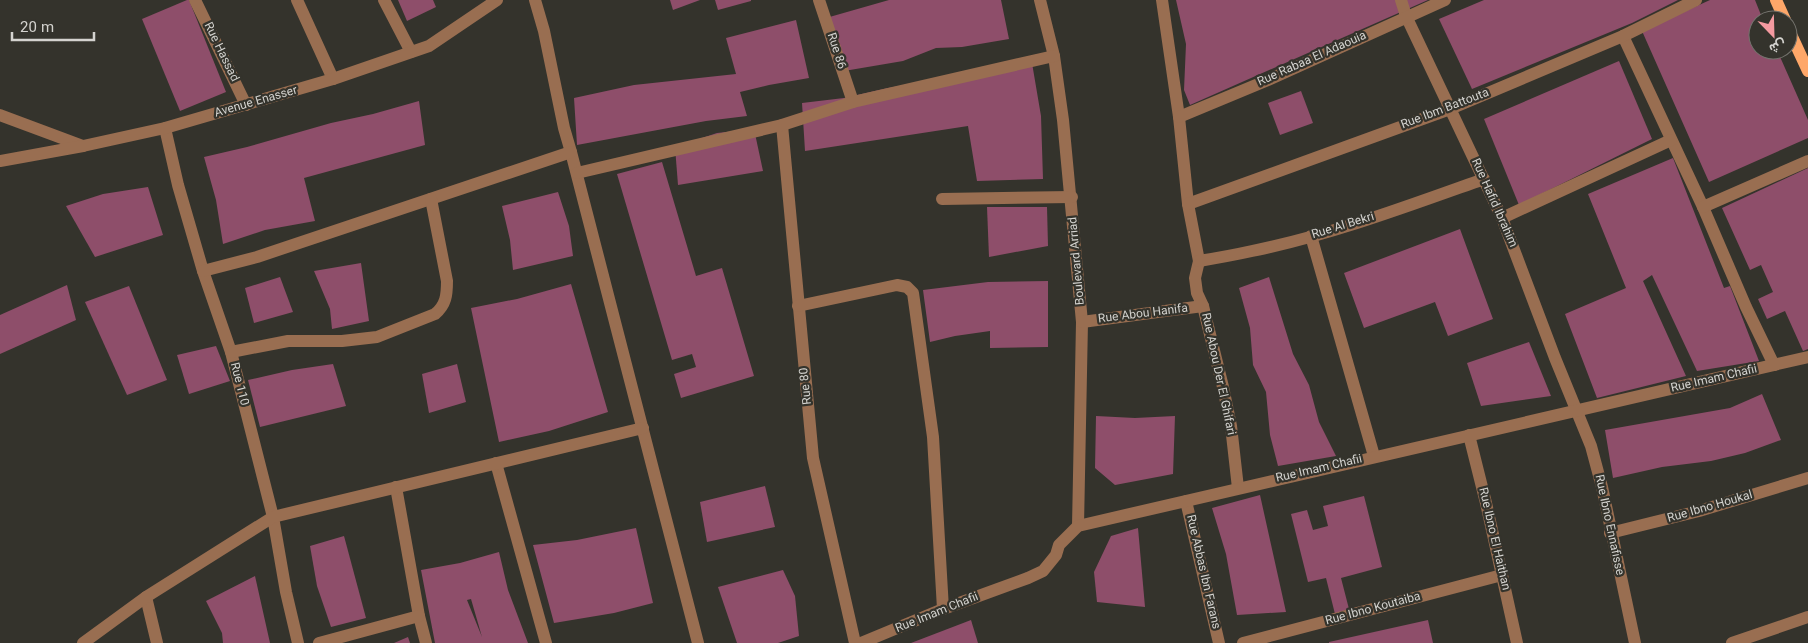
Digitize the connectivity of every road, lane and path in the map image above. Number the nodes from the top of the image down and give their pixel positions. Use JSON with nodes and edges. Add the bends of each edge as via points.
{"nodes":[{"id":1,"x":195,"y":0,"type":"edge"},
{"id":2,"x":297,"y":0,"type":"edge"},
{"id":3,"x":384,"y":0,"type":"edge"},
{"id":4,"x":497,"y":0,"type":"edge"},
{"id":5,"x":535,"y":0,"type":"edge"},
{"id":6,"x":819,"y":0,"type":"edge"},
{"id":7,"x":1040,"y":0,"type":"edge"},
{"id":8,"x":1162,"y":0,"type":"edge"},
{"id":9,"x":1401,"y":0,"type":"edge"},
{"id":10,"x":1445,"y":0,"type":"edge"},
{"id":11,"x":1696,"y":0,"type":"edge"},
{"id":12,"x":1406,"y":16,"type":"junction"},
{"id":13,"x":1623,"y":36,"type":"junction"},
{"id":14,"x":1798,"y":50,"type":"edge"},
{"id":15,"x":411,"y":52,"type":"junction"},
{"id":16,"x":1054,"y":56,"type":"junction"},
{"id":17,"x":1808,"y":71,"type":"edge"},
{"id":18,"x":333,"y":79,"type":"junction"},
{"id":19,"x":853,"y":102,"type":"junction"},
{"id":20,"x":246,"y":105,"type":"junction"},
{"id":21,"x":1450,"y":109,"type":"junction"},
{"id":22,"x":0,"y":115,"type":"edge"},
{"id":23,"x":1178,"y":117,"type":"junction"},
{"id":24,"x":782,"y":125,"type":"junction"},
{"id":25,"x":165,"y":128,"type":"junction"},
{"id":26,"x":1671,"y":140,"type":"junction"},
{"id":27,"x":83,"y":146,"type":"junction"},
{"id":28,"x":571,"y":152,"type":"junction"},
{"id":29,"x":0,"y":161,"type":"edge"},
{"id":30,"x":1808,"y":161,"type":"edge"},
{"id":31,"x":577,"y":173,"type":"junction"},
{"id":32,"x":1484,"y":179,"type":"junction"},
{"id":33,"x":1072,"y":197,"type":"junction"},
{"id":34,"x":431,"y":199,"type":"junction"},
{"id":35,"x":942,"y":200,"type":"dead end"},
{"id":36,"x":1188,"y":204,"type":"junction"},
{"id":37,"x":1703,"y":208,"type":"junction"},
{"id":38,"x":1502,"y":218,"type":"junction"},
{"id":39,"x":1311,"y":236,"type":"junction"},
{"id":40,"x":1199,"y":261,"type":"junction"},
{"id":41,"x":203,"y":271,"type":"junction"},
{"id":42,"x":798,"y":306,"type":"junction"},
{"id":43,"x":1203,"y":306,"type":"junction"},
{"id":44,"x":1082,"y":322,"type":"junction"},
{"id":45,"x":231,"y":352,"type":"junction"},
{"id":46,"x":1808,"y":357,"type":"edge"},
{"id":47,"x":1774,"y":365,"type":"junction"},
{"id":48,"x":1576,"y":410,"type":"junction"},
{"id":49,"x":643,"y":428,"type":"junction"},
{"id":50,"x":1469,"y":434,"type":"junction"},
{"id":51,"x":1374,"y":456,"type":"junction"},
{"id":52,"x":496,"y":463,"type":"junction"},
{"id":53,"x":1808,"y":478,"type":"edge"},
{"id":54,"x":396,"y":486,"type":"junction"},
{"id":55,"x":1238,"y":488,"type":"junction"},
{"id":56,"x":1186,"y":501,"type":"junction"},
{"id":57,"x":273,"y":516,"type":"junction"},
{"id":58,"x":1078,"y":526,"type":"junction"},
{"id":59,"x":1610,"y":533,"type":"junction"},
{"id":60,"x":1502,"y":575,"type":"junction"},
{"id":61,"x":146,"y":597,"type":"junction"},
{"id":62,"x":943,"y":609,"type":"junction"},
{"id":63,"x":419,"y":616,"type":"junction"},
{"id":64,"x":1808,"y":617,"type":"edge"},
{"id":65,"x":881,"y":639,"type":"edge"},
{"id":66,"x":83,"y":643,"type":"edge"},
{"id":67,"x":157,"y":643,"type":"edge"},
{"id":68,"x":298,"y":643,"type":"edge"},
{"id":69,"x":319,"y":643,"type":"edge"},
{"id":70,"x":426,"y":643,"type":"edge"},
{"id":71,"x":546,"y":643,"type":"edge"},
{"id":72,"x":698,"y":643,"type":"edge"},
{"id":73,"x":854,"y":643,"type":"edge"},
{"id":74,"x":861,"y":643,"type":"edge"},
{"id":75,"x":1220,"y":643,"type":"edge"},
{"id":76,"x":1244,"y":643,"type":"edge"},
{"id":77,"x":1517,"y":643,"type":"edge"},
{"id":78,"x":1635,"y":643,"type":"edge"},
{"id":79,"x":1732,"y":643,"type":"edge"}],
"edges":[{"from":1,"to":20,"type":"street","name":"Rue Hassad"},
{"from":2,"to":18,"type":"street"},
{"from":3,"to":15,"type":"street"},
{"from":4,"to":15,"type":"street","name":"Avenue Enasser","via":[[429,46]]},
{"from":5,"to":28,"type":"street"},
{"from":6,"to":19,"type":"street","name":"Rue 86"},
{"from":7,"to":16,"type":"street","name":"Boulevard Arriad"},
{"from":8,"to":23,"type":"street","name":"Rue Abou Der El Ghifari"},
{"from":9,"to":12,"type":"street","name":"Rue Hafid Ibrahim"},
{"from":10,"to":12,"type":"street","name":"Rue Rabaa El Adaouia"},
{"from":11,"to":13,"type":"street","name":"Rue Ibm Battouta"},
{"from":12,"to":21,"type":"street","name":"Rue Hafid Ibrahim"},
{"from":12,"to":23,"type":"street","name":"Rue Rabaa El Adaouia","via":[[1268,80]]},
{"from":13,"to":21,"type":"street","name":"Rue Ibm Battouta"},
{"from":13,"to":26,"type":"street"},
{"from":14,"to":17,"type":"main road"},
{"from":15,"to":18,"type":"street","name":"Avenue Enasser"},
{"from":16,"to":19,"type":"street"},
{"from":16,"to":33,"type":"street","name":"Boulevard Arriad"},
{"from":18,"to":20,"type":"street","name":"Avenue Enasser"},
{"from":19,"to":24,"type":"street"},
{"from":20,"to":25,"type":"street","name":"Avenue Enasser"},
{"from":21,"to":32,"type":"street","name":"Rue Hafid Ibrahim"},
{"from":21,"to":36,"type":"street","name":"Rue Ibm Battouta"},
{"from":22,"to":27,"type":"street"},
{"from":23,"to":36,"type":"street","name":"Rue Abou Der El Ghifari"},
{"from":24,"to":31,"type":"street"},
{"from":24,"to":42,"type":"street","name":"Rue 80"},
{"from":25,"to":27,"type":"street","name":"Avenue Enasser"},
{"from":25,"to":41,"type":"street","name":"Rue 110"},
{"from":26,"to":37,"type":"street"},
{"from":26,"to":38,"type":"street"},
{"from":27,"to":29,"type":"street","name":"Avenue Enasser"},
{"from":28,"to":31,"type":"street"},
{"from":28,"to":34,"type":"street"},
{"from":30,"to":37,"type":"street"},
{"from":31,"to":49,"type":"street"},
{"from":32,"to":38,"type":"street","name":"Rue Hafid Ibrahim"},
{"from":32,"to":39,"type":"street","name":"Rue Al Bekri"},
{"from":33,"to":35,"type":"street"},
{"from":33,"to":44,"type":"street","name":"Boulevard Arriad"},
{"from":34,"to":41,"type":"street","via":[[257,257]]},
{"from":34,"to":45,"type":"street","via":[[447,281],[442,308],[378,337],[288,341]]},
{"from":36,"to":40,"type":"street","name":"Rue Abou Der El Ghifari"},
{"from":37,"to":47,"type":"street"},
{"from":38,"to":48,"type":"street","name":"Rue Hafid Ibrahim"},
{"from":39,"to":40,"type":"street","name":"Rue Al Bekri"},
{"from":39,"to":51,"type":"street"},
{"from":40,"to":43,"type":"street","name":"Rue Abou Der El Ghifari","via":[[1195,278]]},
{"from":41,"to":45,"type":"street","name":"Rue 110"},
{"from":42,"to":62,"type":"street","via":[[897,284],[907,286],[913,293],[933,437]]},
{"from":42,"to":73,"type":"street","name":"Rue 80","via":[[813,458]]},
{"from":43,"to":44,"type":"street","name":"Rue Abou Hanifa"},
{"from":43,"to":55,"type":"street","name":"Rue Abou Der El Ghifari","via":[[1231,426]]},
{"from":44,"to":58,"type":"street","name":"Boulevard Arriad"},
{"from":45,"to":57,"type":"street","name":"Rue 110"},
{"from":46,"to":47,"type":"street","name":"Rue Imam Chafii"},
{"from":47,"to":48,"type":"street","name":"Rue Imam Chafii"},
{"from":48,"to":50,"type":"street","name":"Rue Imam Chafii"},
{"from":48,"to":59,"type":"street","name":"Rue Ibno Ennafisse","via":[[1591,446]]},
{"from":49,"to":52,"type":"street"},
{"from":49,"to":72,"type":"street"},
{"from":50,"to":51,"type":"street","name":"Rue Imam Chafii"},
{"from":50,"to":60,"type":"street","name":"Rue Ibno El Haithan"},
{"from":51,"to":55,"type":"street","name":"Rue Imam Chafii"},
{"from":52,"to":54,"type":"street"},
{"from":52,"to":71,"type":"street"},
{"from":53,"to":59,"type":"street","name":"Rue Ibno Houkal","via":[[1699,511]]},
{"from":54,"to":57,"type":"street"},
{"from":54,"to":63,"type":"street"},
{"from":55,"to":56,"type":"street","name":"Rue Imam Chafii"},
{"from":56,"to":58,"type":"street","name":"Rue Imam Chafii"},
{"from":56,"to":75,"type":"street","name":"Rue Abbas Ibn Farans"},
{"from":57,"to":61,"type":"street"},
{"from":57,"to":68,"type":"street","name":"Rue 110"},
{"from":58,"to":62,"type":"street","name":"Rue Imam Chafii","via":[[1059,545],[1056,555],[1043,571]]},
{"from":59,"to":78,"type":"street","name":"Rue Ibno Ennafisse"},
{"from":60,"to":76,"type":"street","name":"Rue Ibno Koutaiba"},
{"from":60,"to":77,"type":"street","name":"Rue Ibno El Haithan"},
{"from":61,"to":66,"type":"street"},
{"from":61,"to":67,"type":"street"},
{"from":62,"to":65,"type":"street","name":"Rue Imam Chafii"},
{"from":63,"to":69,"type":"street"},
{"from":63,"to":70,"type":"street"},
{"from":64,"to":79,"type":"street"},
{"from":65,"to":74,"type":"street","name":"Rue Imam Chafii"}]}
